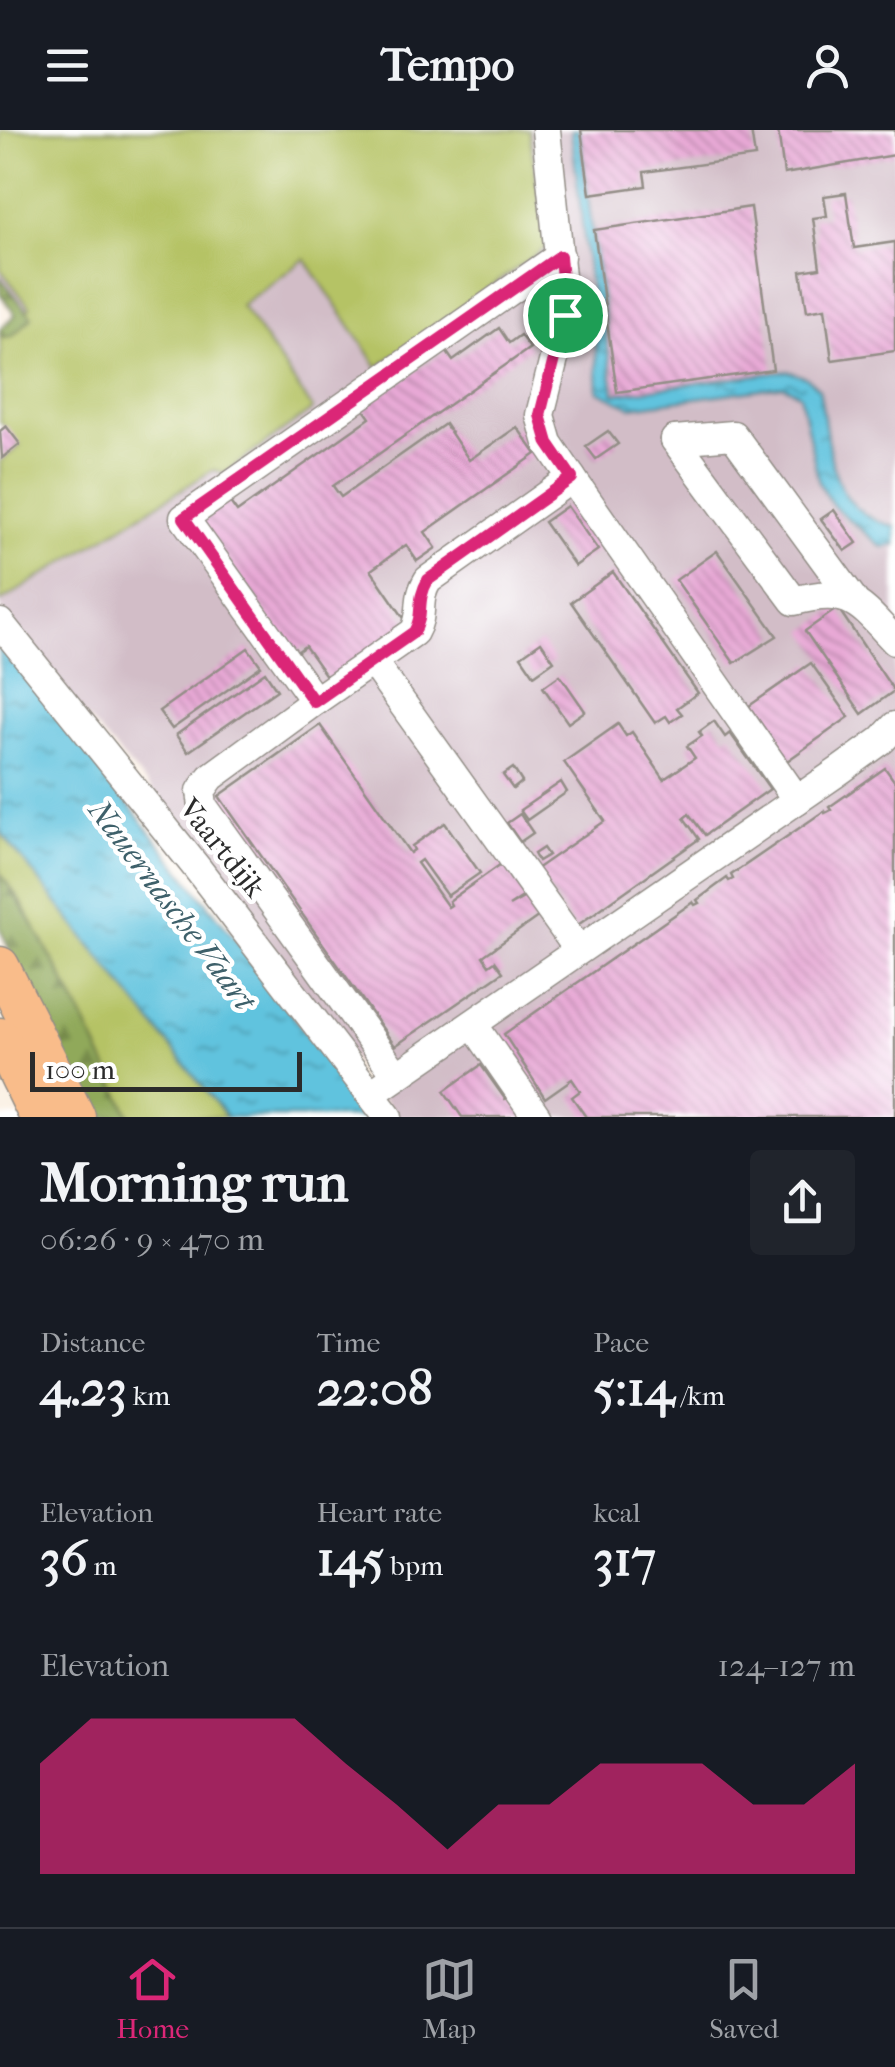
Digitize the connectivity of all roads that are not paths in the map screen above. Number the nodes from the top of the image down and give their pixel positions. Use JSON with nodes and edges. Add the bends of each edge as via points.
{"nodes":[{"id":1,"x":546,"y":130,"type":"edge"},
{"id":2,"x":560,"y":256,"type":"junction"},
{"id":3,"x":572,"y":478,"type":"junction"},
{"id":4,"x":853,"y":599,"type":"junction"},
{"id":5,"x":0,"y":624,"type":"edge"},
{"id":6,"x":895,"y":641,"type":"edge"},
{"id":7,"x":372,"y":660,"type":"junction"},
{"id":8,"x":314,"y":702,"type":"junction"},
{"id":9,"x":891,"y":741,"type":"edge"},
{"id":10,"x":796,"y":800,"type":"junction"},
{"id":11,"x":578,"y":949,"type":"junction"},
{"id":12,"x":0,"y":966,"type":"edge"},
{"id":13,"x":473,"y":1024,"type":"junction"},
{"id":14,"x":0,"y":1037,"type":"edge"},
{"id":15,"x":397,"y":1076,"type":"junction"},
{"id":16,"x":371,"y":1094,"type":"junction"},
{"id":17,"x":39,"y":1117,"type":"edge"},
{"id":18,"x":76,"y":1117,"type":"edge"},
{"id":19,"x":388,"y":1117,"type":"edge"},
{"id":20,"x":537,"y":1117,"type":"edge"}],
"edges":[{"from":1,"to":2,"type":"street"},
{"from":2,"to":3,"type":"street","via":[[565,315],[540,415],[548,443]]},
{"from":2,"to":8,"type":"street","via":[[184,518]]},
{"from":3,"to":7,"type":"street","via":[[428,580],[414,632]]},
{"from":3,"to":10,"type":"street"},
{"from":4,"to":4,"type":"street","via":[[734,435],[675,440],[794,601],[819,594]]},
{"from":4,"to":6,"type":"street"},
{"from":5,"to":16,"type":"street","name":"Vaartdijk"},
{"from":7,"to":8,"type":"street"},
{"from":7,"to":11,"type":"street"},
{"from":8,"to":15,"type":"street","via":[[211,777],[201,791],[203,806]]},
{"from":9,"to":10,"type":"street"},
{"from":10,"to":11,"type":"street"},
{"from":11,"to":13,"type":"street"},
{"from":12,"to":18,"type":"highway"},
{"from":13,"to":15,"type":"street"},
{"from":13,"to":20,"type":"street"},
{"from":14,"to":17,"type":"highway"},
{"from":15,"to":16,"type":"street"},
{"from":16,"to":19,"type":"street","name":"Vaartdijk"}]}
